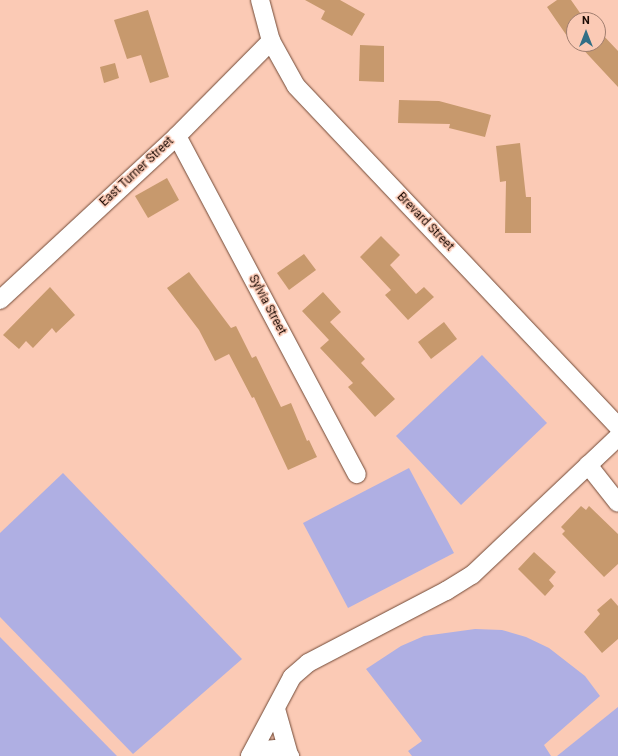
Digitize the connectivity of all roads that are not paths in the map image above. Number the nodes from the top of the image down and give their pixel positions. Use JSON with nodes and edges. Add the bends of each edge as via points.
{"nodes":[{"id":1,"x":260,"y":0,"type":"edge"},
{"id":2,"x":271,"y":42,"type":"junction"},
{"id":3,"x":177,"y":136,"type":"junction"},
{"id":4,"x":0,"y":300,"type":"edge"},
{"id":5,"x":617,"y":426,"type":"edge"},
{"id":6,"x":588,"y":465,"type":"junction"},
{"id":7,"x":357,"y":474,"type":"dead end"},
{"id":8,"x":618,"y":503,"type":"edge"},
{"id":9,"x":276,"y":709,"type":"junction"},
{"id":10,"x":250,"y":756,"type":"edge"},
{"id":11,"x":290,"y":756,"type":"edge"}],
"edges":[{"from":1,"to":2,"type":"street","name":"Brevard Street"},
{"from":2,"to":3,"type":"street","name":"East Turner Street"},
{"from":2,"to":5,"type":"street","name":"Brevard Street","via":[[296,86]]},
{"from":3,"to":4,"type":"street","name":"East Turner Street"},
{"from":3,"to":7,"type":"street","name":"Sylvia Street"},
{"from":5,"to":6,"type":"street"},
{"from":6,"to":8,"type":"street"},
{"from":6,"to":9,"type":"street","via":[[472,575],[308,663],[292,677]]},
{"from":9,"to":10,"type":"street"},
{"from":9,"to":11,"type":"street"},
{"from":10,"to":11,"type":"street","via":[[262,750],[276,749]]}]}
